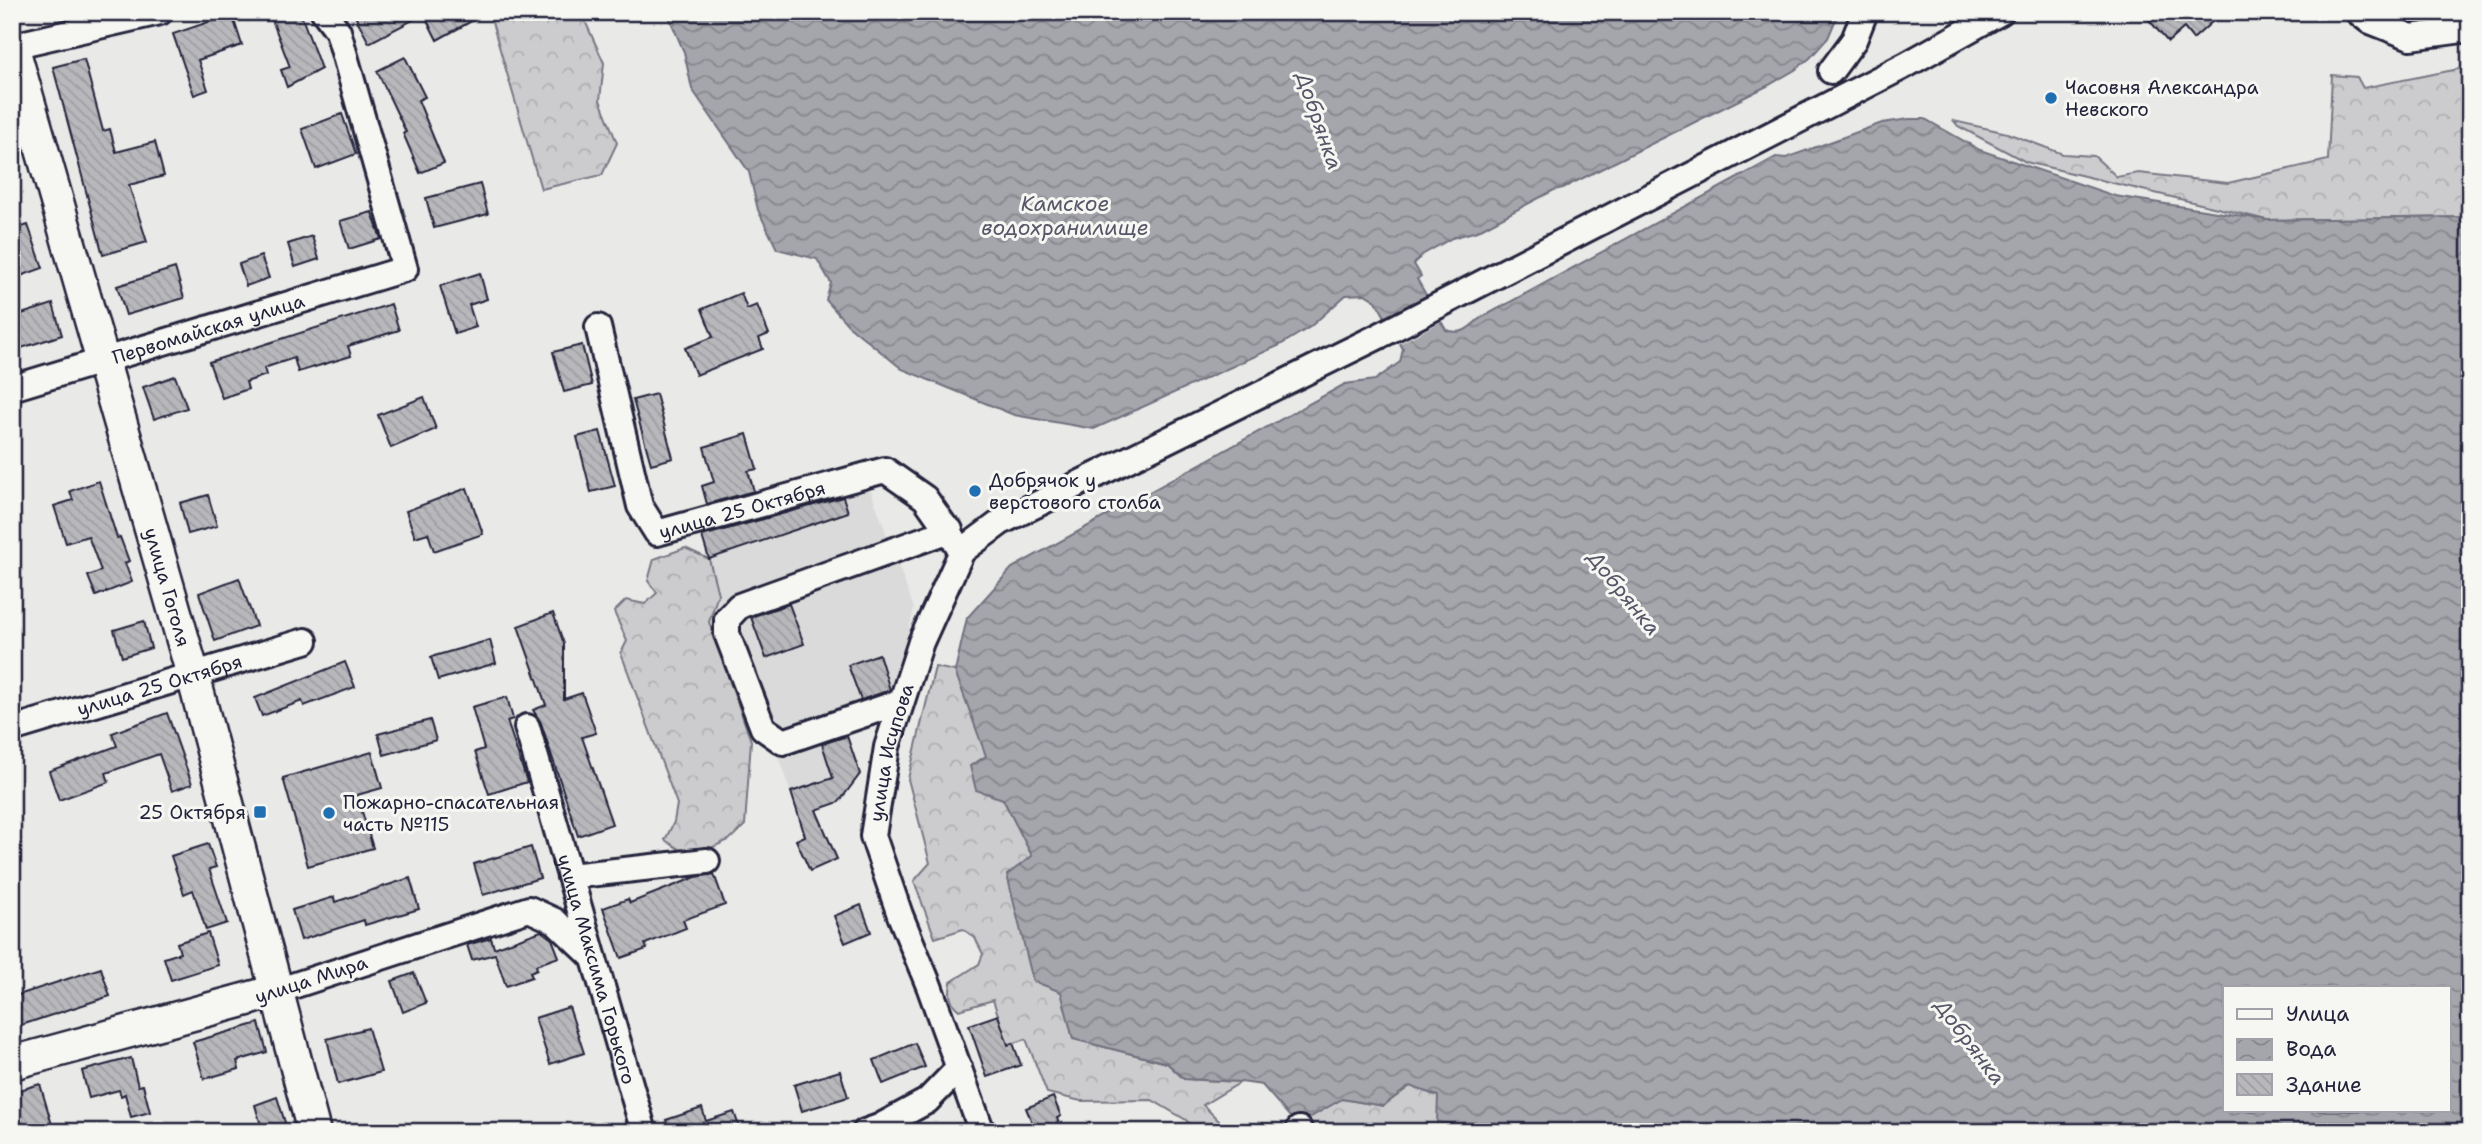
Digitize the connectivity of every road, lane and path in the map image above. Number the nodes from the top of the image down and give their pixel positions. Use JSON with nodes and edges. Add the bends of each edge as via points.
{"nodes":[{"id":1,"x":160,"y":12,"type":"edge"},
{"id":2,"x":324,"y":12,"type":"edge"},
{"id":3,"x":1865,"y":12,"type":"edge"},
{"id":4,"x":2001,"y":12,"type":"edge"},
{"id":5,"x":2358,"y":12,"type":"edge"},
{"id":6,"x":2470,"y":29,"type":"edge"},
{"id":7,"x":12,"y":45,"type":"edge"},
{"id":8,"x":1831,"y":71,"type":"dead end"},
{"id":9,"x":598,"y":327,"type":"dead end"},
{"id":10,"x":102,"y":362,"type":"junction"},
{"id":11,"x":12,"y":388,"type":"edge"},
{"id":12,"x":956,"y":541,"type":"junction"},
{"id":13,"x":305,"y":641,"type":"dead end"},
{"id":14,"x":193,"y":675,"type":"junction"},
{"id":15,"x":900,"y":702,"type":"junction"},
{"id":16,"x":527,"y":727,"type":"dead end"},
{"id":17,"x":12,"y":729,"type":"edge"},
{"id":18,"x":707,"y":861,"type":"dead end"},
{"id":19,"x":570,"y":876,"type":"junction"},
{"id":20,"x":593,"y":957,"type":"junction"},
{"id":21,"x":277,"y":991,"type":"junction"},
{"id":22,"x":12,"y":1063,"type":"edge"},
{"id":23,"x":959,"y":1068,"type":"junction"},
{"id":24,"x":314,"y":1132,"type":"edge"},
{"id":25,"x":644,"y":1132,"type":"edge"},
{"id":26,"x":864,"y":1132,"type":"edge"},
{"id":27,"x":982,"y":1132,"type":"edge"}],
"edges":[{"from":1,"to":7,"type":"street"},
{"from":2,"to":10,"type":"street","name":"Первомайская улица","via":[[338,31],[405,269]]},
{"from":3,"to":8,"type":"street","via":[[1854,40]]},
{"from":4,"to":12,"type":"street","name":"улица Исупова","via":[[1377,337]]},
{"from":5,"to":6,"type":"street","via":[[2411,37]]},
{"from":7,"to":10,"type":"main road","name":"улица Гоголя"},
{"from":9,"to":12,"type":"street","name":"улица 25 Октября","via":[[640,506],[657,533],[885,470],[925,498]]},
{"from":10,"to":11,"type":"street","name":"Первомайская улица"},
{"from":10,"to":14,"type":"main road","name":"улица Гоголя"},
{"from":12,"to":15,"type":"street","name":"улица Исупова"},
{"from":12,"to":15,"type":"street","via":[[739,606],[727,619],[727,634],[763,728],[783,742]]},
{"from":13,"to":14,"type":"street","name":"улица 25 Октября"},
{"from":14,"to":17,"type":"street","name":"улица 25 Октября"},
{"from":14,"to":21,"type":"main road","name":"улица Гоголя"},
{"from":15,"to":23,"type":"street","name":"улица Исупова","via":[[887,747],[873,836]]},
{"from":16,"to":19,"type":"street","name":"улица Максима Горького"},
{"from":18,"to":19,"type":"street"},
{"from":19,"to":20,"type":"street","name":"улица Максима Горького"},
{"from":20,"to":21,"type":"street","name":"улица Мира","via":[[555,922],[529,909]]},
{"from":20,"to":25,"type":"street","name":"улица Максима Горького"},
{"from":21,"to":22,"type":"main road","name":"улица Мира"},
{"from":21,"to":24,"type":"main road","name":"улица Гоголя"},
{"from":23,"to":26,"type":"street","via":[[927,1101]]},
{"from":23,"to":27,"type":"street","name":"улица Исупова"}]}
